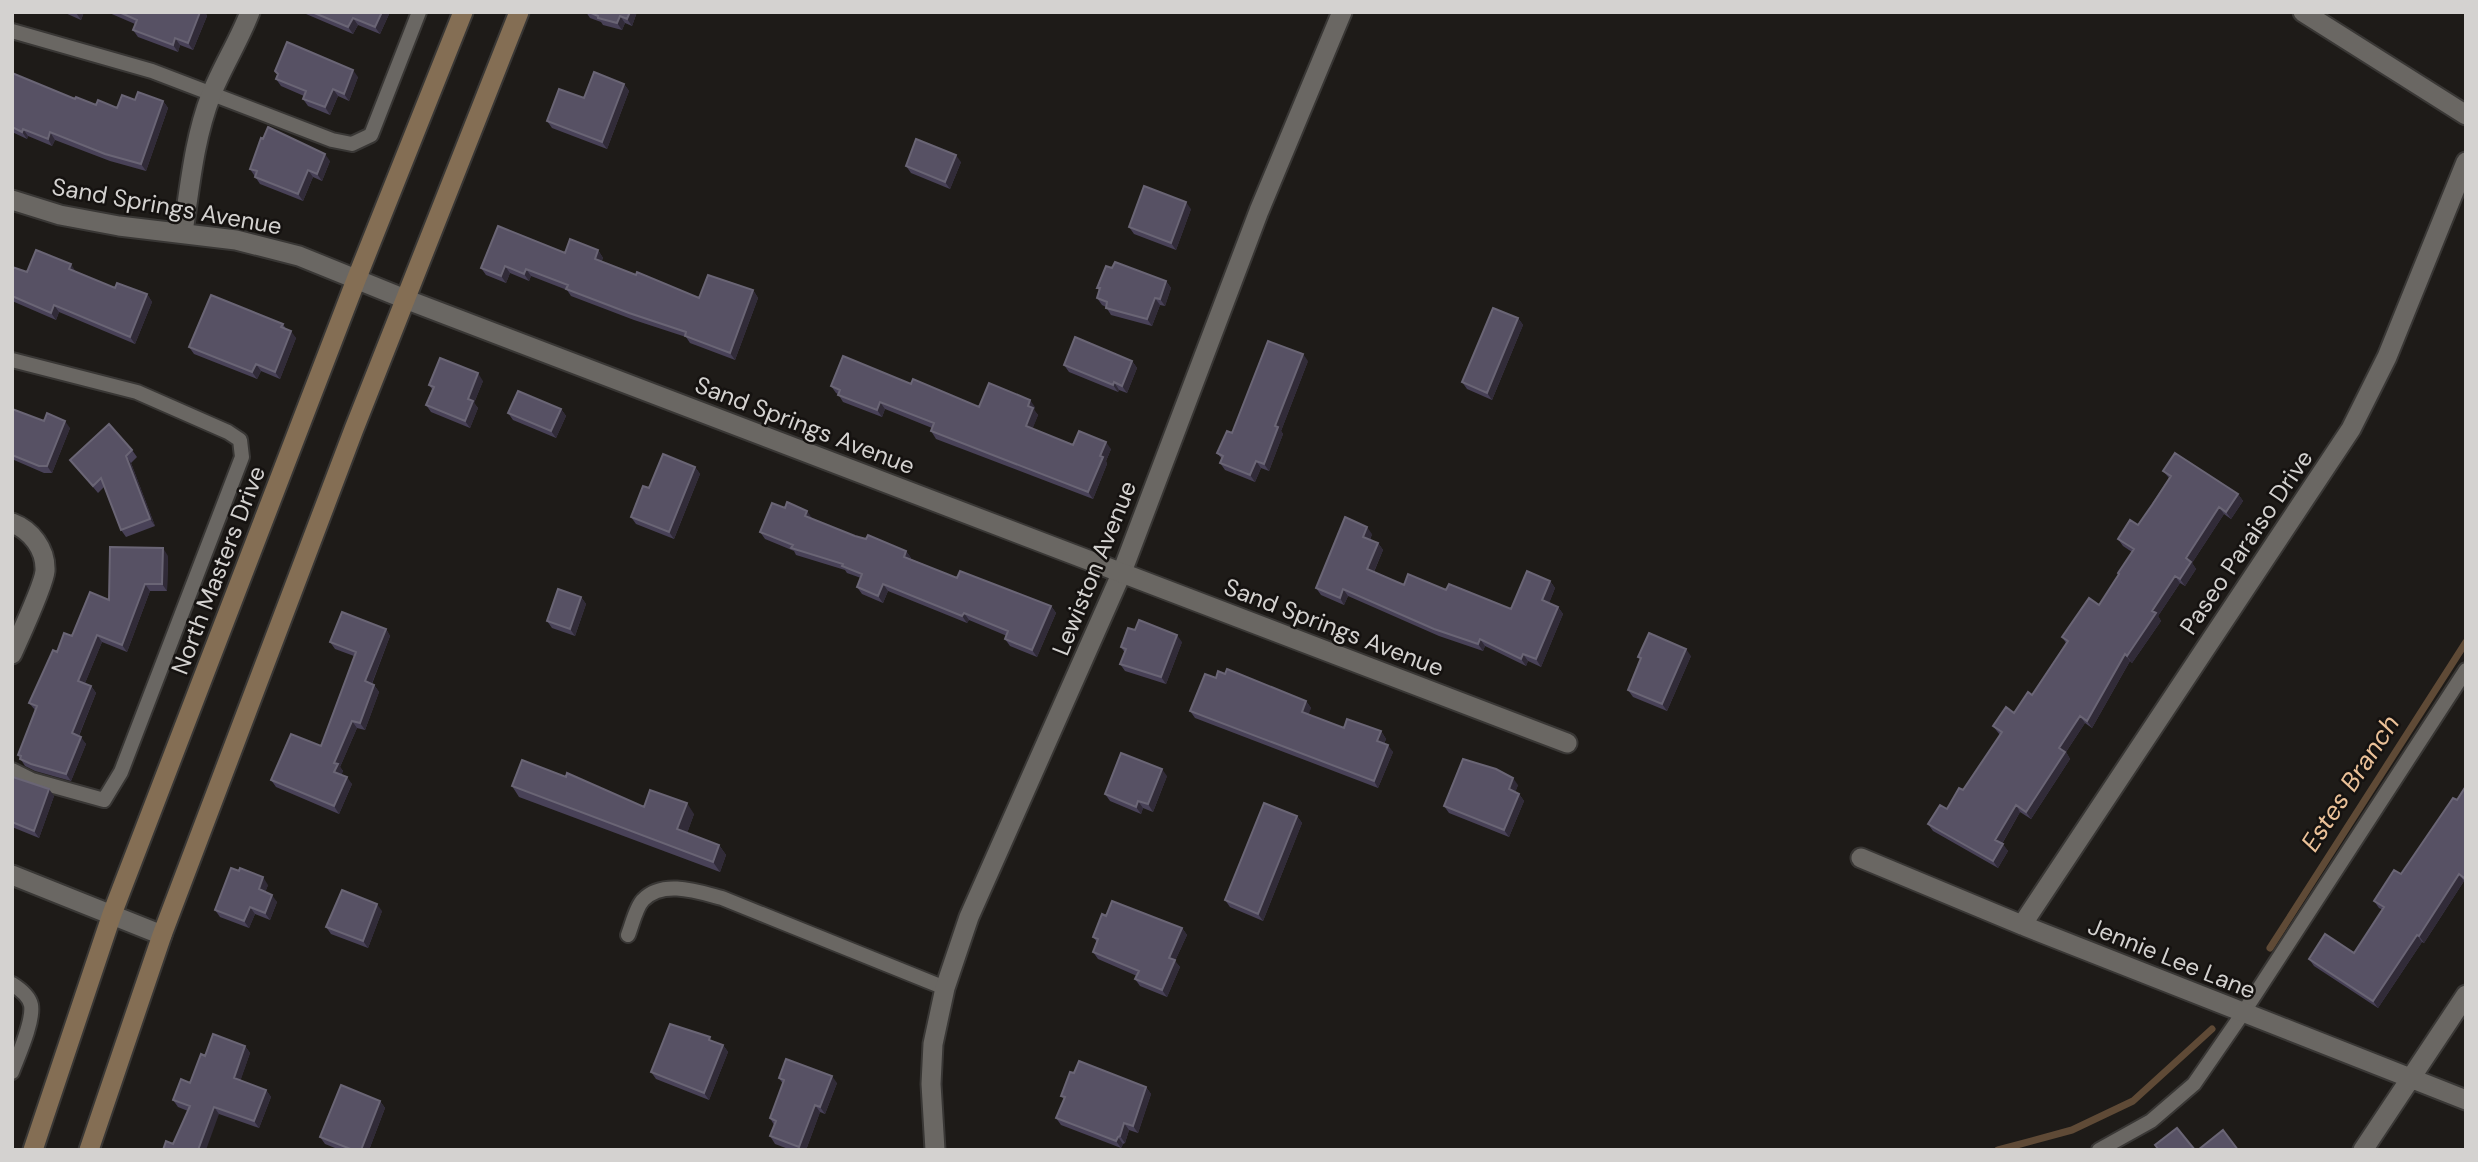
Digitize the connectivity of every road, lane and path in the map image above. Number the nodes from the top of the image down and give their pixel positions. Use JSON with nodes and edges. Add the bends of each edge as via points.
{"nodes":[{"id":1,"x":250,"y":12,"type":"edge"},
{"id":2,"x":419,"y":12,"type":"edge"},
{"id":3,"x":463,"y":12,"type":"edge"},
{"id":4,"x":519,"y":12,"type":"edge"},
{"id":5,"x":1342,"y":12,"type":"edge"},
{"id":6,"x":2303,"y":12,"type":"edge"},
{"id":7,"x":12,"y":31,"type":"edge"},
{"id":8,"x":212,"y":94,"type":"junction"},
{"id":9,"x":2466,"y":115,"type":"edge"},
{"id":10,"x":2466,"y":162,"type":"edge"},
{"id":11,"x":12,"y":200,"type":"edge"},
{"id":12,"x":183,"y":232,"type":"junction"},
{"id":13,"x":356,"y":280,"type":"junction"},
{"id":14,"x":405,"y":299,"type":"junction"},
{"id":15,"x":12,"y":360,"type":"edge"},
{"id":16,"x":12,"y":523,"type":"edge"},
{"id":17,"x":1122,"y":572,"type":"junction"},
{"id":18,"x":12,"y":654,"type":"edge"},
{"id":19,"x":2466,"y":670,"type":"edge"},
{"id":20,"x":1567,"y":743,"type":"dead end"},
{"id":21,"x":12,"y":770,"type":"edge"},
{"id":22,"x":1861,"y":858,"type":"dead end"},
{"id":23,"x":12,"y":875,"type":"edge"},
{"id":24,"x":112,"y":914,"type":"junction"},
{"id":25,"x":2022,"y":925,"type":"junction"},
{"id":26,"x":162,"y":934,"type":"junction"},
{"id":27,"x":628,"y":935,"type":"dead end"},
{"id":28,"x":12,"y":984,"type":"edge"},
{"id":29,"x":945,"y":988,"type":"junction"},
{"id":30,"x":2466,"y":995,"type":"edge"},
{"id":31,"x":2243,"y":1013,"type":"junction"},
{"id":32,"x":12,"y":1072,"type":"edge"},
{"id":33,"x":2410,"y":1079,"type":"junction"},
{"id":34,"x":2466,"y":1100,"type":"edge"},
{"id":35,"x":33,"y":1150,"type":"edge"},
{"id":36,"x":89,"y":1150,"type":"edge"},
{"id":37,"x":935,"y":1150,"type":"edge"},
{"id":38,"x":2099,"y":1150,"type":"edge"},
{"id":39,"x":2363,"y":1150,"type":"edge"}],
"edges":[{"from":1,"to":8,"type":"street"},
{"from":2,"to":8,"type":"lane","via":[[371,135],[352,145]]},
{"from":3,"to":13,"type":"main road","name":"North Masters Drive"},
{"from":4,"to":14,"type":"main road"},
{"from":5,"to":17,"type":"street","name":"Lewiston Avenue","via":[[1259,211]]},
{"from":6,"to":9,"type":"street"},
{"from":7,"to":8,"type":"lane","via":[[152,71]]},
{"from":8,"to":12,"type":"street","via":[[195,150]]},
{"from":10,"to":25,"type":"street","name":"Paseo Paraiso Drive","via":[[2387,357],[2351,429]]},
{"from":11,"to":12,"type":"street","name":"Sand Springs Avenue","via":[[118,226]]},
{"from":12,"to":13,"type":"street","name":"Sand Springs Avenue","via":[[299,256]]},
{"from":13,"to":14,"type":"street","name":"Sand Springs Avenue"},
{"from":13,"to":24,"type":"main road","name":"North Masters Drive"},
{"from":14,"to":17,"type":"street","name":"Sand Springs Avenue"},
{"from":14,"to":26,"type":"main road"},
{"from":15,"to":21,"type":"lane","via":[[137,392],[228,432],[240,440],[242,457],[121,772],[104,800]]},
{"from":16,"to":18,"type":"street","via":[[36,540],[45,572]]},
{"from":17,"to":20,"type":"street","name":"Sand Springs Avenue"},
{"from":17,"to":29,"type":"street","name":"Lewiston Avenue","via":[[970,917]]},
{"from":19,"to":31,"type":"lane"},
{"from":22,"to":25,"type":"street","name":"Jennie Lee Lane"},
{"from":23,"to":24,"type":"street"},
{"from":24,"to":26,"type":"street"},
{"from":24,"to":35,"type":"main road","name":"North Masters Drive"},
{"from":25,"to":31,"type":"street","name":"Jennie Lee Lane"},
{"from":26,"to":36,"type":"main road"},
{"from":27,"to":29,"type":"lane","via":[[643,900],[657,891],[689,890],[722,898]]},
{"from":28,"to":32,"type":"lane","via":[[31,1003]]},
{"from":29,"to":37,"type":"street","name":"Lewiston Avenue","via":[[930,1084]]},
{"from":30,"to":33,"type":"street"},
{"from":31,"to":33,"type":"street","name":"Jennie Lee Lane"},
{"from":31,"to":38,"type":"lane","via":[[2194,1084],[2151,1121]]},
{"from":33,"to":34,"type":"street","name":"Jennie Lee Lane"},
{"from":33,"to":39,"type":"street"}]}
